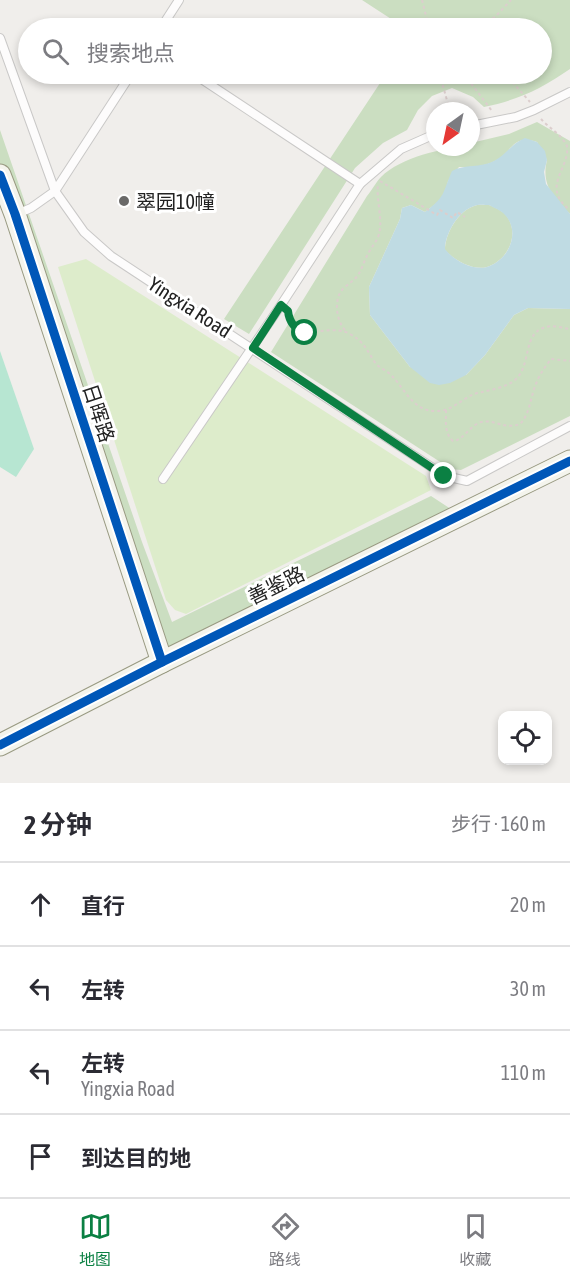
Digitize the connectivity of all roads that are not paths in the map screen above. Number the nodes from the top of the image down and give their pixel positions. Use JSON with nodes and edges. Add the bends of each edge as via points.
{"nodes":[{"id":1,"x":179,"y":0,"type":"edge"},
{"id":2,"x":167,"y":18,"type":"edge"},
{"id":3,"x":0,"y":38,"type":"edge"},
{"id":4,"x":124,"y":84,"type":"edge"},
{"id":5,"x":209,"y":84,"type":"edge"},
{"id":6,"x":570,"y":92,"type":"edge"},
{"id":7,"x":480,"y":124,"type":"edge"},
{"id":8,"x":426,"y":138,"type":"edge"},
{"id":9,"x":0,"y":175,"type":"edge"},
{"id":10,"x":360,"y":184,"type":"junction"},
{"id":11,"x":55,"y":191,"type":"junction"},
{"id":12,"x":15,"y":214,"type":"junction"},
{"id":13,"x":253,"y":348,"type":"junction"},
{"id":14,"x":570,"y":426,"type":"edge"},
{"id":15,"x":570,"y":460,"type":"edge"},
{"id":16,"x":163,"y":479,"type":"dead end"},
{"id":17,"x":162,"y":662,"type":"junction"},
{"id":18,"x":0,"y":745,"type":"edge"}],
"edges":[{"from":1,"to":2,"type":"lane"},
{"from":3,"to":11,"type":"lane","name":"Yingxia Road"},
{"from":4,"to":11,"type":"lane"},
{"from":5,"to":10,"type":"lane"},
{"from":6,"to":7,"type":"lane","via":[[534,110]]},
{"from":8,"to":10,"type":"lane","via":[[401,149]]},
{"from":9,"to":12,"type":"street","name":"日晖路"},
{"from":10,"to":13,"type":"lane"},
{"from":11,"to":12,"type":"lane"},
{"from":11,"to":13,"type":"lane","name":"Yingxia Road","via":[[84,232],[111,256]]},
{"from":12,"to":17,"type":"street","name":"日晖路"},
{"from":13,"to":14,"type":"lane","name":"Yingxia Road","via":[[444,476],[467,481]]},
{"from":13,"to":16,"type":"lane"},
{"from":15,"to":17,"type":"street","name":"善鉴路"},
{"from":17,"to":18,"type":"street","name":"善鉴路"}]}
